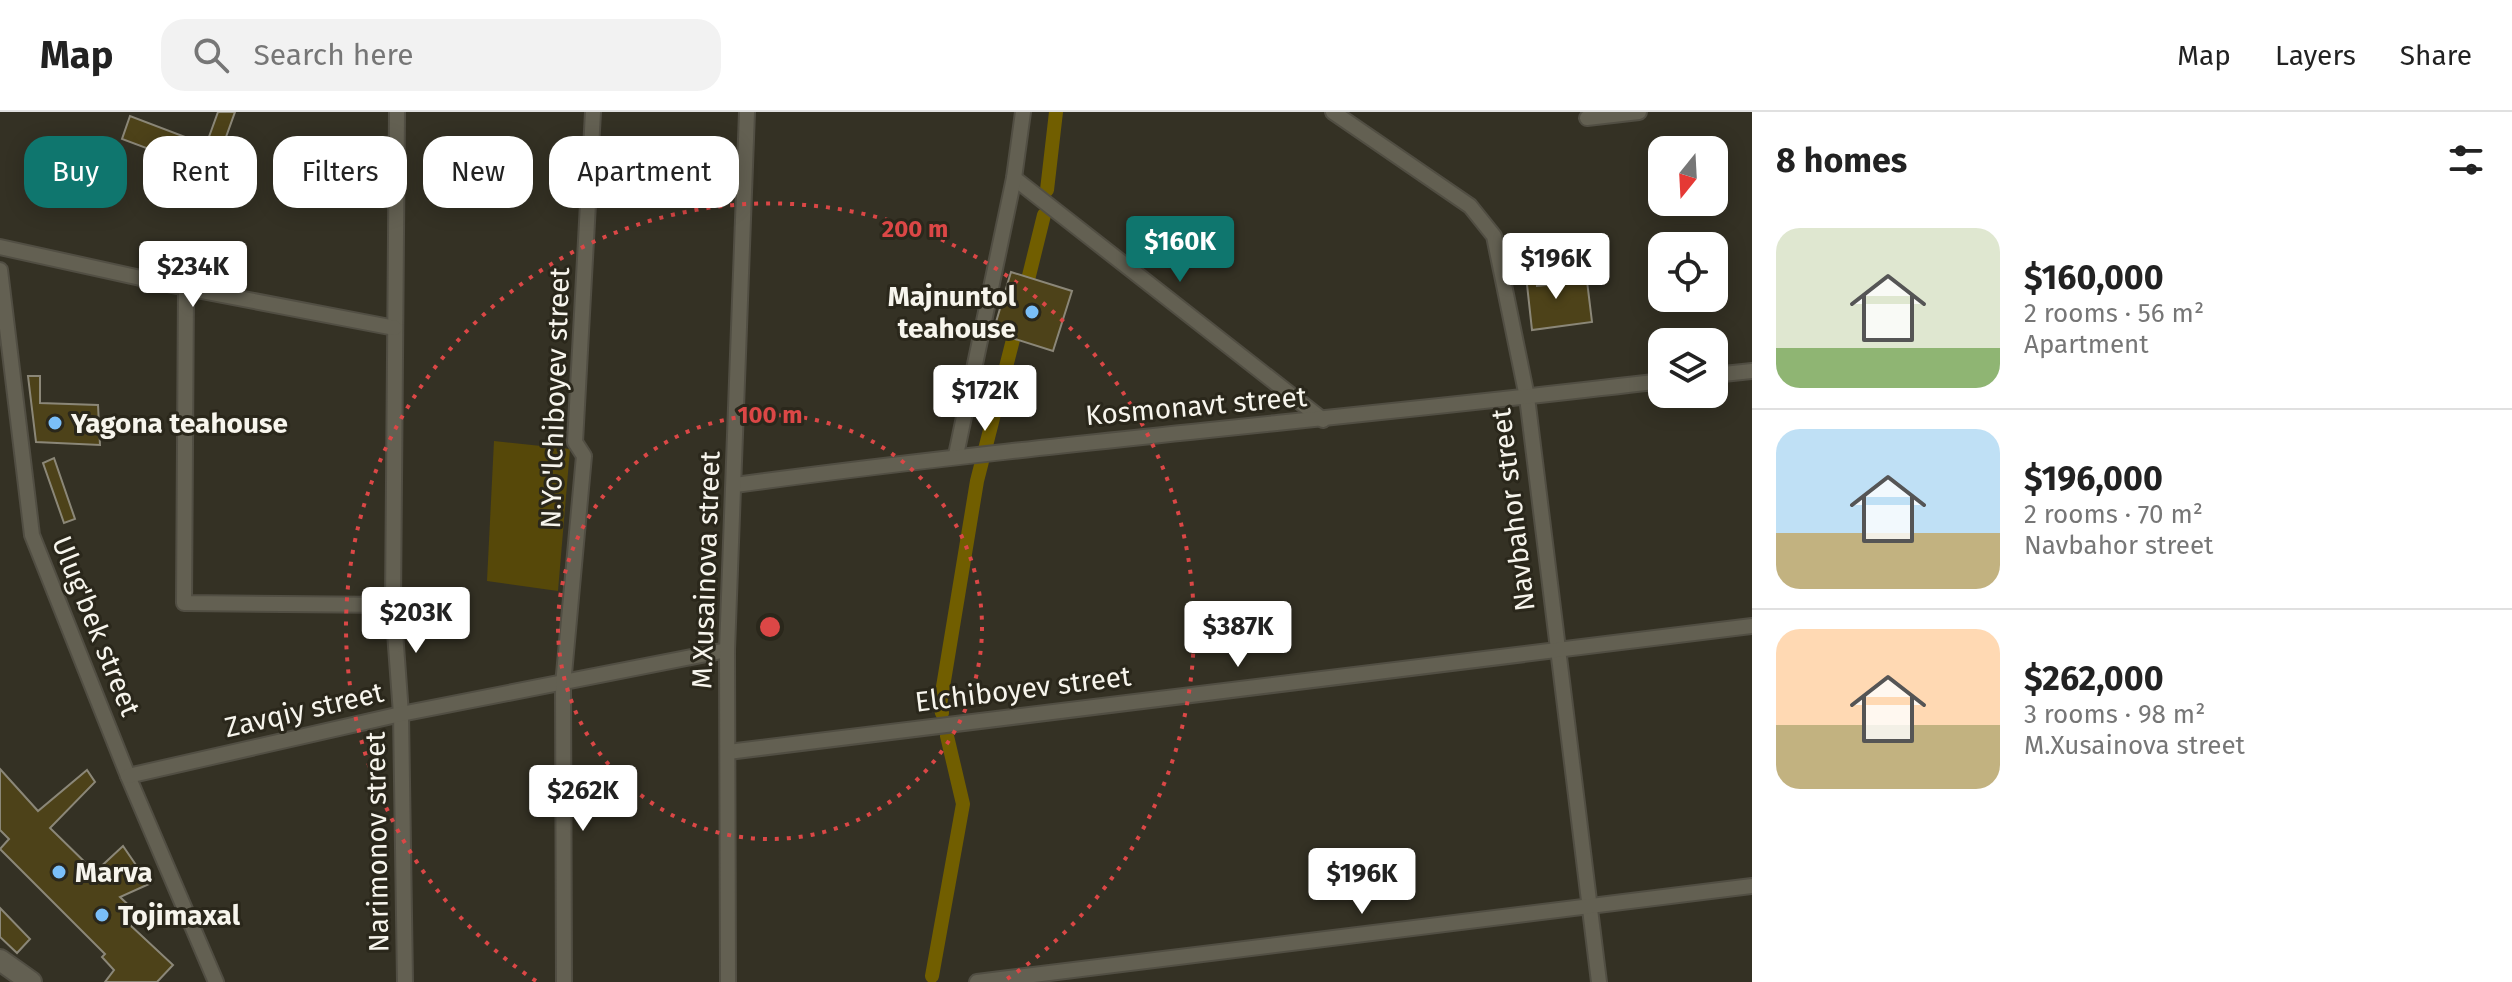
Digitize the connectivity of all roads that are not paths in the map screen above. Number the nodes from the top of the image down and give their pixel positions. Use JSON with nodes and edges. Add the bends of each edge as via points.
{"nodes":[{"id":1,"x":397,"y":112,"type":"edge"},
{"id":2,"x":593,"y":112,"type":"edge"},
{"id":3,"x":747,"y":112,"type":"edge"},
{"id":4,"x":1023,"y":112,"type":"edge"},
{"id":5,"x":1333,"y":112,"type":"edge"},
{"id":6,"x":1639,"y":112,"type":"edge"},
{"id":7,"x":1587,"y":118,"type":"dead end"},
{"id":8,"x":1014,"y":178,"type":"junction"},
{"id":9,"x":0,"y":247,"type":"edge"},
{"id":10,"x":0,"y":270,"type":"edge"},
{"id":11,"x":186,"y":288,"type":"junction"},
{"id":12,"x":395,"y":328,"type":"junction"},
{"id":13,"x":1752,"y":371,"type":"edge"},
{"id":14,"x":1728,"y":374,"type":"edge"},
{"id":15,"x":1648,"y":383,"type":"edge"},
{"id":16,"x":1527,"y":397,"type":"junction"},
{"id":17,"x":1323,"y":420,"type":"junction"},
{"id":18,"x":956,"y":455,"type":"junction"},
{"id":19,"x":735,"y":485,"type":"junction"},
{"id":20,"x":393,"y":605,"type":"junction"},
{"id":21,"x":1752,"y":626,"type":"edge"},
{"id":22,"x":1556,"y":649,"type":"junction"},
{"id":23,"x":727,"y":650,"type":"junction"},
{"id":24,"x":563,"y":685,"type":"junction"},
{"id":25,"x":401,"y":714,"type":"junction"},
{"id":26,"x":728,"y":752,"type":"junction"},
{"id":27,"x":128,"y":776,"type":"junction"},
{"id":28,"x":1752,"y":886,"type":"edge"},
{"id":29,"x":1591,"y":907,"type":"junction"},
{"id":30,"x":0,"y":960,"type":"edge"},
{"id":31,"x":31,"y":982,"type":"edge"},
{"id":32,"x":216,"y":982,"type":"edge"},
{"id":33,"x":405,"y":982,"type":"edge"},
{"id":34,"x":564,"y":982,"type":"edge"},
{"id":35,"x":728,"y":982,"type":"edge"},
{"id":36,"x":977,"y":982,"type":"edge"},
{"id":37,"x":1599,"y":982,"type":"edge"}],
"edges":[{"from":1,"to":12,"type":"street","name":"Narimonov street"},
{"from":2,"to":24,"type":"street","name":"N.Yo'lchiboyev street","via":[[575,442],[584,456]]},
{"from":3,"to":19,"type":"street","name":"M.Xusainova street"},
{"from":4,"to":8,"type":"street"},
{"from":5,"to":16,"type":"street","name":"Navbahor street","via":[[1470,206],[1494,236]]},
{"from":6,"to":7,"type":"street"},
{"from":8,"to":17,"type":"street"},
{"from":8,"to":18,"type":"street"},
{"from":9,"to":11,"type":"street"},
{"from":10,"to":27,"type":"street","name":"Ulug'bek street","via":[[32,535]]},
{"from":11,"to":12,"type":"street"},
{"from":11,"to":20,"type":"street","via":[[184,603]]},
{"from":12,"to":20,"type":"street","name":"Narimonov street"},
{"from":13,"to":14,"type":"street"},
{"from":15,"to":16,"type":"street","name":"Kosmonavt street"},
{"from":16,"to":17,"type":"street","name":"Kosmonavt street"},
{"from":16,"to":22,"type":"street","name":"Navbahor street"},
{"from":17,"to":18,"type":"street","name":"Kosmonavt street"},
{"from":18,"to":19,"type":"street","name":"Kosmonavt street"},
{"from":19,"to":23,"type":"street","name":"M.Xusainova street"},
{"from":20,"to":25,"type":"street","name":"Narimonov street"},
{"from":21,"to":22,"type":"street","name":"Elchiboyev street"},
{"from":22,"to":26,"type":"street","name":"Elchiboyev street"},
{"from":22,"to":29,"type":"street","name":"Navbahor street"},
{"from":23,"to":24,"type":"street","name":"Zavqiy street"},
{"from":23,"to":26,"type":"street","name":"M.Xusainova street"},
{"from":24,"to":25,"type":"street","name":"Zavqiy street"},
{"from":24,"to":34,"type":"street"},
{"from":25,"to":27,"type":"street","name":"Zavqiy street"},
{"from":25,"to":33,"type":"street","name":"Narimonov street"},
{"from":26,"to":35,"type":"street","name":"M.Xusainova street"},
{"from":27,"to":32,"type":"street","name":"Ulug'bek street"},
{"from":28,"to":29,"type":"street"},
{"from":29,"to":36,"type":"street"},
{"from":29,"to":37,"type":"street","name":"Navbahor street"},
{"from":30,"to":31,"type":"main road"}]}
